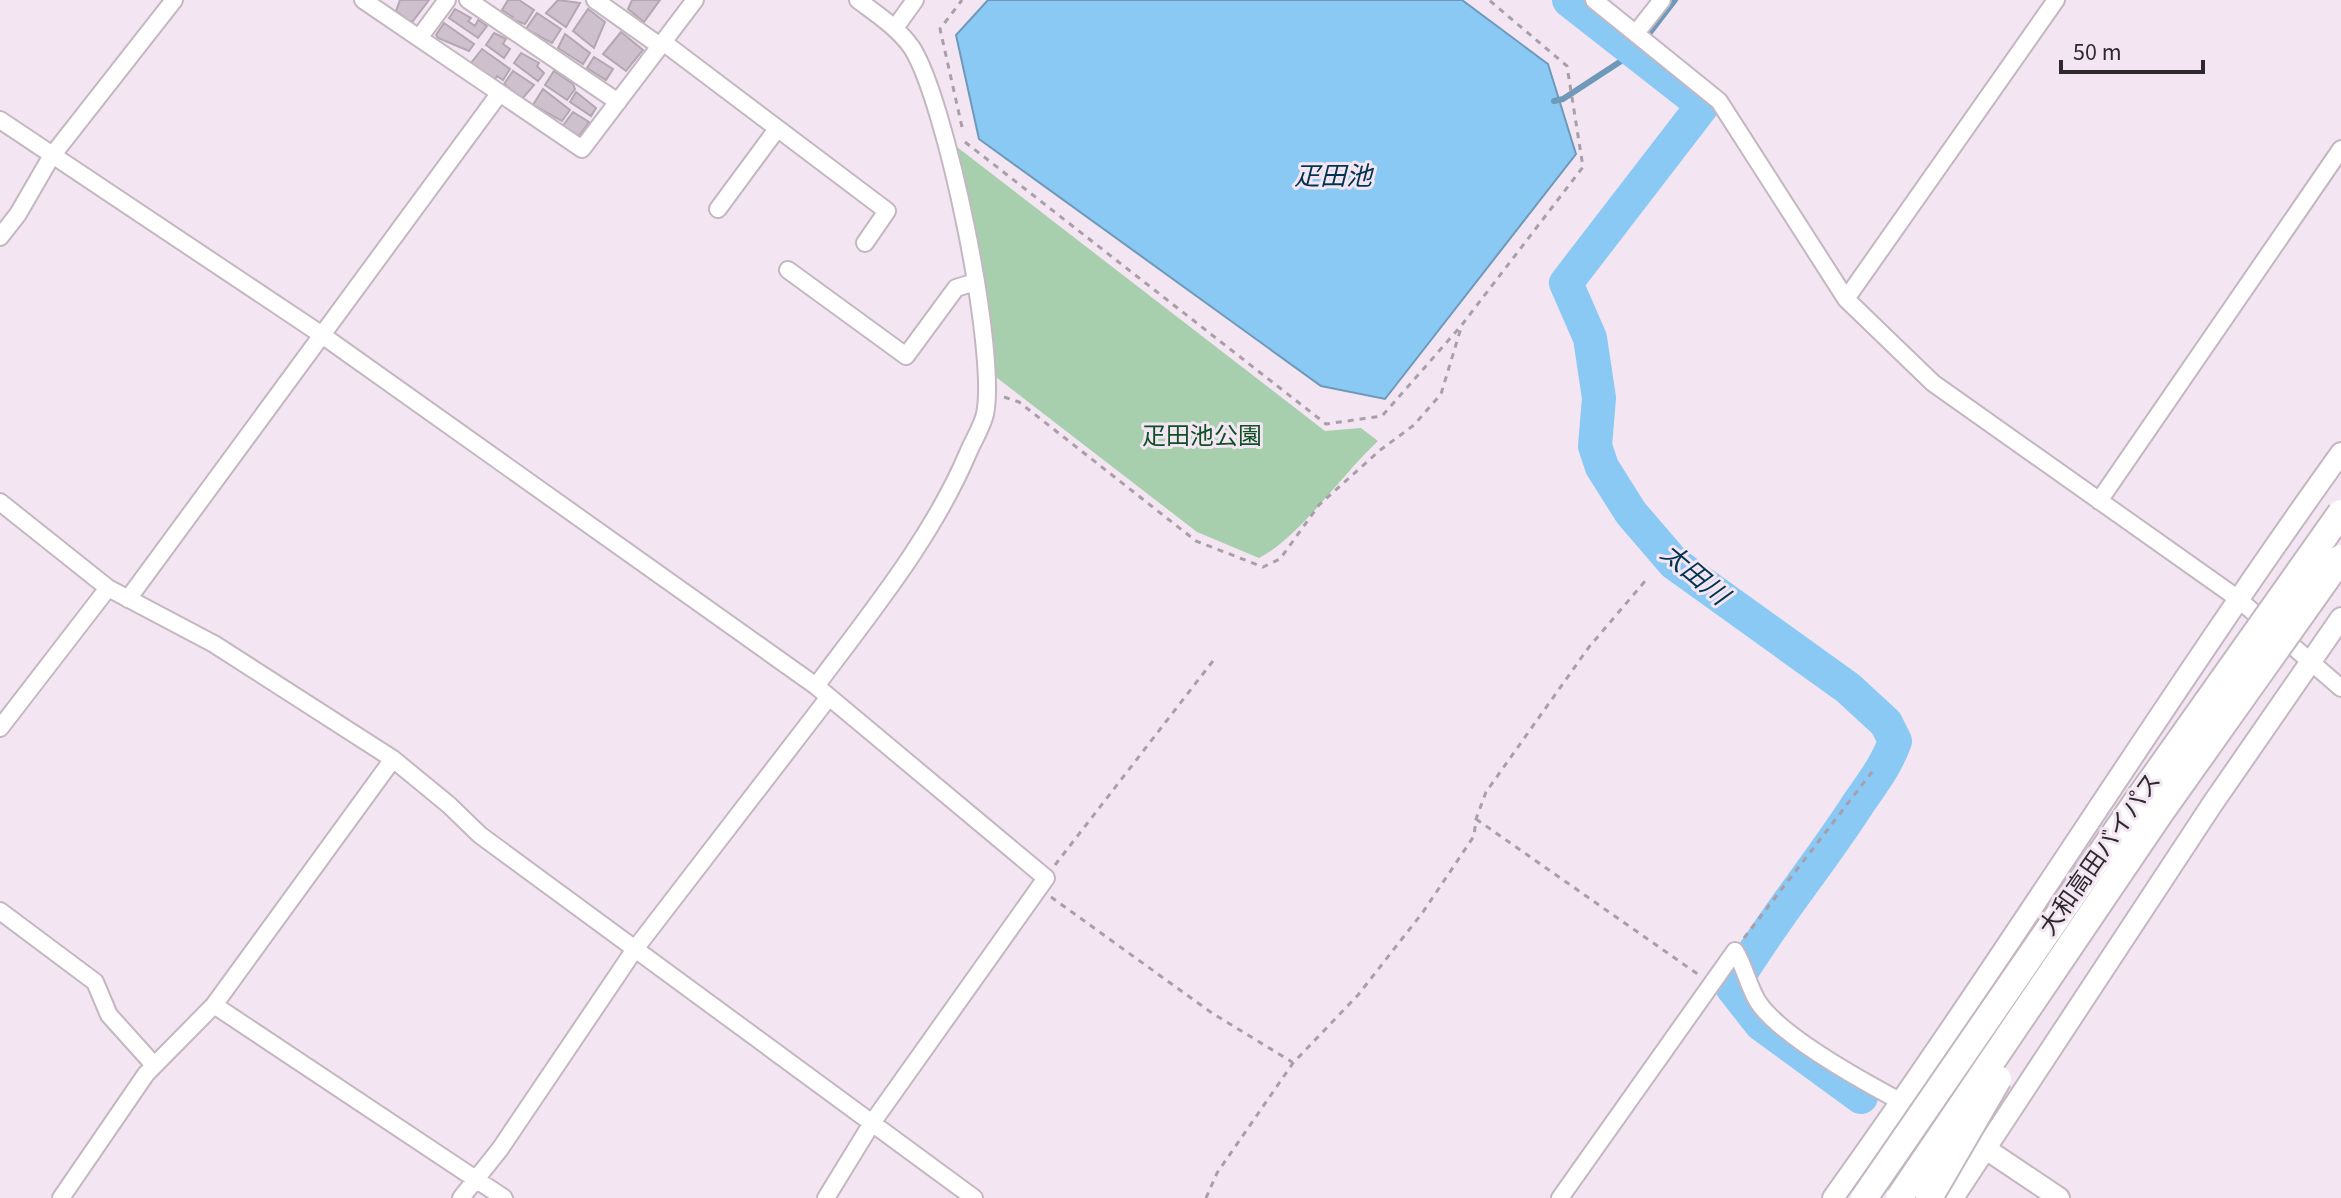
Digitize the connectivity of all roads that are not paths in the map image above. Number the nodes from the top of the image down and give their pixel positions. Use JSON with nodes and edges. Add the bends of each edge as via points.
{"nodes":[{"id":1,"x":174,"y":0,"type":"edge"},
{"id":2,"x":363,"y":0,"type":"edge"},
{"id":3,"x":447,"y":0,"type":"edge"},
{"id":4,"x":468,"y":0,"type":"edge"},
{"id":5,"x":595,"y":0,"type":"edge"},
{"id":6,"x":695,"y":0,"type":"edge"},
{"id":7,"x":858,"y":0,"type":"edge"},
{"id":8,"x":915,"y":0,"type":"edge"},
{"id":9,"x":1594,"y":0,"type":"edge"},
{"id":10,"x":1662,"y":0,"type":"edge"},
{"id":11,"x":2056,"y":0,"type":"edge"},
{"id":12,"x":895,"y":28,"type":"junction"},
{"id":13,"x":1636,"y":33,"type":"junction"},
{"id":14,"x":419,"y":38,"type":"junction"},
{"id":15,"x":662,"y":44,"type":"junction"},
{"id":16,"x":499,"y":94,"type":"junction"},
{"id":17,"x":618,"y":102,"type":"junction"},
{"id":18,"x":0,"y":120,"type":"edge"},
{"id":19,"x":777,"y":129,"type":"junction"},
{"id":20,"x":2341,"y":149,"type":"edge"},
{"id":21,"x":51,"y":157,"type":"junction"},
{"id":22,"x":718,"y":209,"type":"dead end"},
{"id":23,"x":0,"y":237,"type":"edge"},
{"id":24,"x":865,"y":243,"type":"dead end"},
{"id":25,"x":788,"y":270,"type":"dead end"},
{"id":26,"x":975,"y":282,"type":"junction"},
{"id":27,"x":1846,"y":299,"type":"junction"},
{"id":28,"x":322,"y":335,"type":"junction"},
{"id":29,"x":2341,"y":453,"type":"edge"},
{"id":30,"x":2099,"y":501,"type":"junction"},
{"id":31,"x":0,"y":502,"type":"edge"},
{"id":32,"x":2341,"y":513,"type":"edge"},
{"id":33,"x":2341,"y":558,"type":"edge"},
{"id":34,"x":108,"y":588,"type":"junction"},
{"id":35,"x":2237,"y":598,"type":"junction"},
{"id":36,"x":128,"y":599,"type":"junction"},
{"id":37,"x":2341,"y":618,"type":"edge"},
{"id":38,"x":2310,"y":663,"type":"junction"},
{"id":39,"x":2341,"y":688,"type":"edge"},
{"id":40,"x":822,"y":691,"type":"junction"},
{"id":41,"x":0,"y":728,"type":"edge"},
{"id":42,"x":393,"y":759,"type":"junction"},
{"id":43,"x":0,"y":911,"type":"edge"},
{"id":44,"x":635,"y":949,"type":"junction"},
{"id":45,"x":2045,"y":982,"type":"junction"},
{"id":46,"x":214,"y":1005,"type":"junction"},
{"id":47,"x":154,"y":1065,"type":"junction"},
{"id":48,"x":1901,"y":1102,"type":"junction"},
{"id":49,"x":872,"y":1123,"type":"junction"},
{"id":50,"x":1986,"y":1149,"type":"junction"},
{"id":51,"x":475,"y":1179,"type":"junction"},
{"id":52,"x":61,"y":1198,"type":"edge"},
{"id":53,"x":461,"y":1198,"type":"edge"},
{"id":54,"x":504,"y":1198,"type":"edge"},
{"id":55,"x":826,"y":1198,"type":"edge"},
{"id":56,"x":974,"y":1198,"type":"edge"},
{"id":57,"x":1560,"y":1198,"type":"edge"},
{"id":58,"x":1833,"y":1198,"type":"edge"},
{"id":59,"x":1864,"y":1198,"type":"edge"},
{"id":60,"x":1899,"y":1198,"type":"edge"},
{"id":61,"x":1929,"y":1198,"type":"edge"},
{"id":62,"x":1953,"y":1198,"type":"edge"},
{"id":63,"x":2059,"y":1198,"type":"edge"}],
"edges":[{"from":1,"to":21,"type":"street"},
{"from":2,"to":14,"type":"street"},
{"from":3,"to":14,"type":"street"},
{"from":4,"to":17,"type":"street"},
{"from":5,"to":15,"type":"street"},
{"from":6,"to":15,"type":"street"},
{"from":7,"to":12,"type":"street"},
{"from":8,"to":12,"type":"street"},
{"from":9,"to":13,"type":"street"},
{"from":10,"to":13,"type":"street"},
{"from":11,"to":27,"type":"street"},
{"from":12,"to":26,"type":"street","via":[[913,50],[946,142]]},
{"from":13,"to":27,"type":"street","via":[[1719,101]]},
{"from":14,"to":16,"type":"street"},
{"from":15,"to":17,"type":"street"},
{"from":15,"to":19,"type":"street"},
{"from":16,"to":17,"type":"street","via":[[582,149]]},
{"from":16,"to":28,"type":"street"},
{"from":18,"to":21,"type":"street"},
{"from":19,"to":22,"type":"street"},
{"from":19,"to":24,"type":"street","via":[[887,211]]},
{"from":20,"to":30,"type":"street"},
{"from":21,"to":23,"type":"street"},
{"from":21,"to":28,"type":"street"},
{"from":25,"to":26,"type":"street","via":[[906,356],[956,288]]},
{"from":26,"to":40,"type":"street","via":[[985,414],[954,486]]},
{"from":27,"to":30,"type":"street","via":[[1933,383]]},
{"from":28,"to":36,"type":"street"},
{"from":28,"to":40,"type":"street"},
{"from":29,"to":35,"type":"street"},
{"from":30,"to":35,"type":"street"},
{"from":31,"to":34,"type":"street"},
{"from":32,"to":59,"type":"highway","name":"大和高田バイパス","bridge":true},
{"from":33,"to":45,"type":"highway","name":"大和高田バイパス","bridge":true},
{"from":34,"to":36,"type":"street"},
{"from":34,"to":41,"type":"street"},
{"from":35,"to":38,"type":"street"},
{"from":35,"to":48,"type":"street"},
{"from":36,"to":42,"type":"street","via":[[214,644]]},
{"from":37,"to":38,"type":"street"},
{"from":38,"to":39,"type":"street"},
{"from":38,"to":50,"type":"street"},
{"from":40,"to":44,"type":"street"},
{"from":40,"to":49,"type":"street","via":[[1042,883]]},
{"from":42,"to":44,"type":"street","via":[[480,835]]},
{"from":42,"to":46,"type":"street"},
{"from":43,"to":47,"type":"street","via":[[95,982],[109,1015]]},
{"from":44,"to":49,"type":"street"},
{"from":44,"to":51,"type":"street"},
{"from":45,"to":60,"type":"highway","name":"大和高田バイパス","bridge":true},
{"from":45,"to":61,"type":"highway","bridge":true,"via":[[1996,1082]]},
{"from":46,"to":47,"type":"street"},
{"from":46,"to":51,"type":"street"},
{"from":47,"to":52,"type":"street"},
{"from":48,"to":50,"type":"street"},
{"from":48,"to":57,"type":"street","via":[[1850,1075],[1770,1017],[1735,951]]},
{"from":48,"to":58,"type":"street"},
{"from":49,"to":55,"type":"street"},
{"from":49,"to":56,"type":"street"},
{"from":50,"to":62,"type":"street"},
{"from":50,"to":63,"type":"street"},
{"from":51,"to":53,"type":"street"},
{"from":51,"to":54,"type":"street"}]}
